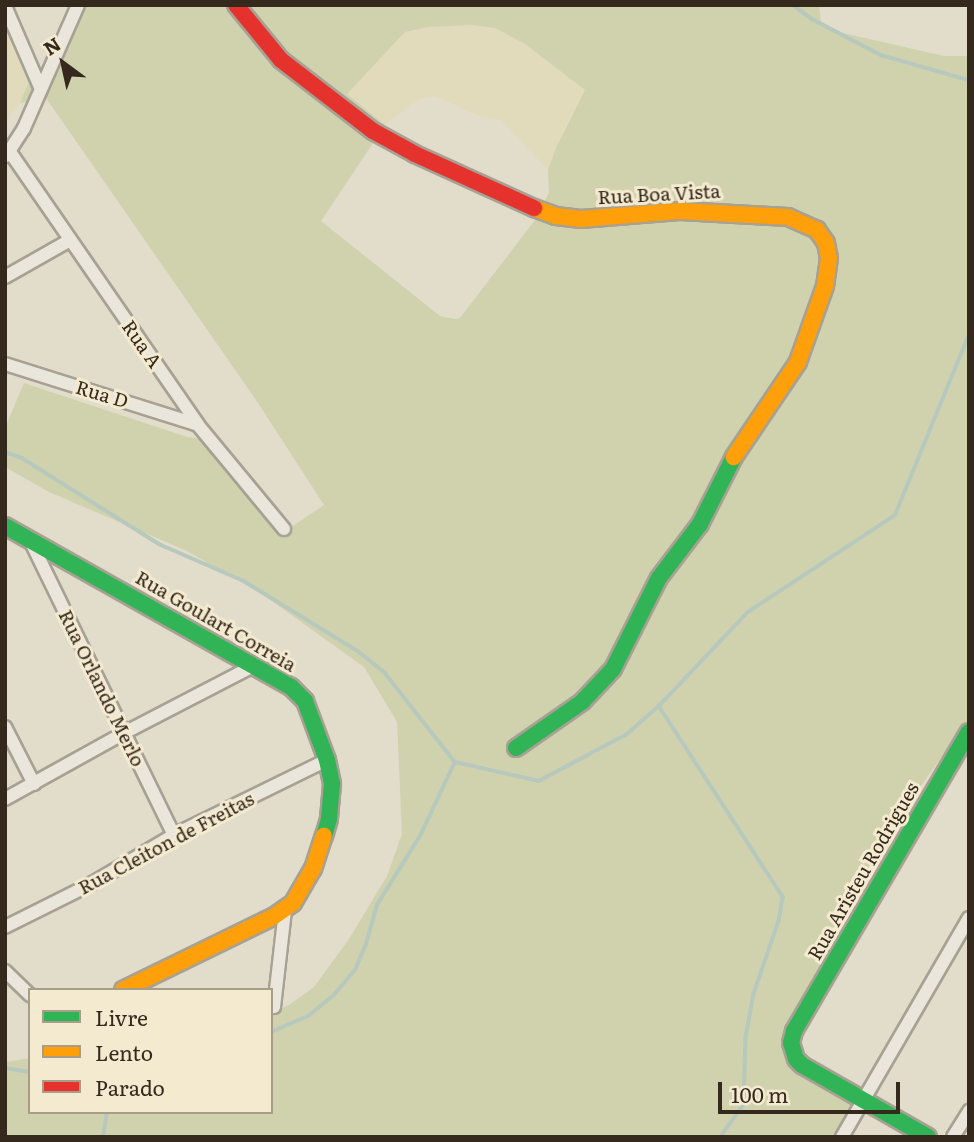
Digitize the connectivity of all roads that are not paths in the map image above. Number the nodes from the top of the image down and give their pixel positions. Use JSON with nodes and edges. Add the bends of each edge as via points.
{"nodes":[{"id":1,"x":78,"y":5,"type":"edge"},
{"id":2,"x":236,"y":5,"type":"edge"},
{"id":3,"x":5,"y":6,"type":"edge"},
{"id":4,"x":40,"y":87,"type":"junction"},
{"id":5,"x":8,"y":154,"type":"edge"},
{"id":6,"x":70,"y":240,"type":"junction"},
{"id":7,"x":5,"y":277,"type":"edge"},
{"id":8,"x":5,"y":364,"type":"edge"},
{"id":9,"x":198,"y":425,"type":"junction"},
{"id":10,"x":5,"y":526,"type":"edge"},
{"id":11,"x":284,"y":529,"type":"dead end"},
{"id":12,"x":31,"y":542,"type":"junction"},
{"id":13,"x":255,"y":666,"type":"junction"},
{"id":14,"x":5,"y":727,"type":"edge"},
{"id":15,"x":969,"y":732,"type":"edge"},
{"id":16,"x":124,"y":733,"type":"junction"},
{"id":17,"x":516,"y":748,"type":"dead end"},
{"id":18,"x":327,"y":760,"type":"junction"},
{"id":19,"x":34,"y":784,"type":"junction"},
{"id":20,"x":5,"y":799,"type":"edge"},
{"id":21,"x":174,"y":835,"type":"junction"},
{"id":22,"x":285,"y":910,"type":"junction"},
{"id":23,"x":969,"y":918,"type":"edge"},
{"id":24,"x":5,"y":927,"type":"edge"},
{"id":25,"x":5,"y":971,"type":"edge"},
{"id":26,"x":127,"y":988,"type":"edge"},
{"id":27,"x":28,"y":993,"type":"edge"},
{"id":28,"x":275,"y":1007,"type":"dead end"},
{"id":29,"x":864,"y":1100,"type":"junction"},
{"id":30,"x":969,"y":1111,"type":"edge"},
{"id":31,"x":842,"y":1137,"type":"edge"},
{"id":32,"x":928,"y":1137,"type":"edge"},
{"id":33,"x":953,"y":1137,"type":"edge"}],
"edges":[{"from":1,"to":4,"type":"street"},
{"from":2,"to":17,"type":"street","name":"Rua Boa Vista","via":[[281,60],[373,131],[526,205],[581,219],[680,211],[788,217],[817,230],[826,243],[825,286],[798,362],[741,443],[700,524],[659,578],[613,669],[573,709]]},
{"from":3,"to":4,"type":"street"},
{"from":4,"to":5,"type":"street"},
{"from":5,"to":6,"type":"street","name":"Rua A"},
{"from":6,"to":7,"type":"street"},
{"from":6,"to":9,"type":"street","name":"Rua A"},
{"from":8,"to":9,"type":"street","name":"Rua D"},
{"from":9,"to":11,"type":"street","name":"Rua A"},
{"from":10,"to":12,"type":"street","name":"Rua Goulart Correia"},
{"from":12,"to":13,"type":"street","name":"Rua Goulart Correia"},
{"from":12,"to":16,"type":"street","name":"Rua Orlando Merlo"},
{"from":13,"to":16,"type":"street"},
{"from":13,"to":18,"type":"street","name":"Rua Goulart Correia","via":[[305,701]]},
{"from":14,"to":19,"type":"street"},
{"from":15,"to":29,"type":"street","name":"Rua Aristeu Rodrigues","via":[[794,1031],[791,1042],[796,1059]]},
{"from":16,"to":19,"type":"street"},
{"from":16,"to":21,"type":"street","name":"Rua Orlando Merlo"},
{"from":18,"to":21,"type":"street","name":"Rua Cleiton de Freitas"},
{"from":18,"to":22,"type":"street","name":"Rua Goulart Correia","via":[[332,800],[323,844],[299,895]]},
{"from":19,"to":20,"type":"street"},
{"from":21,"to":24,"type":"street","name":"Rua Cleiton de Freitas"},
{"from":22,"to":26,"type":"street","name":"Rua Goulart Correia"},
{"from":22,"to":28,"type":"street"},
{"from":23,"to":29,"type":"street"},
{"from":25,"to":27,"type":"street"},
{"from":29,"to":31,"type":"street"},
{"from":29,"to":32,"type":"street"},
{"from":30,"to":33,"type":"street"}]}
